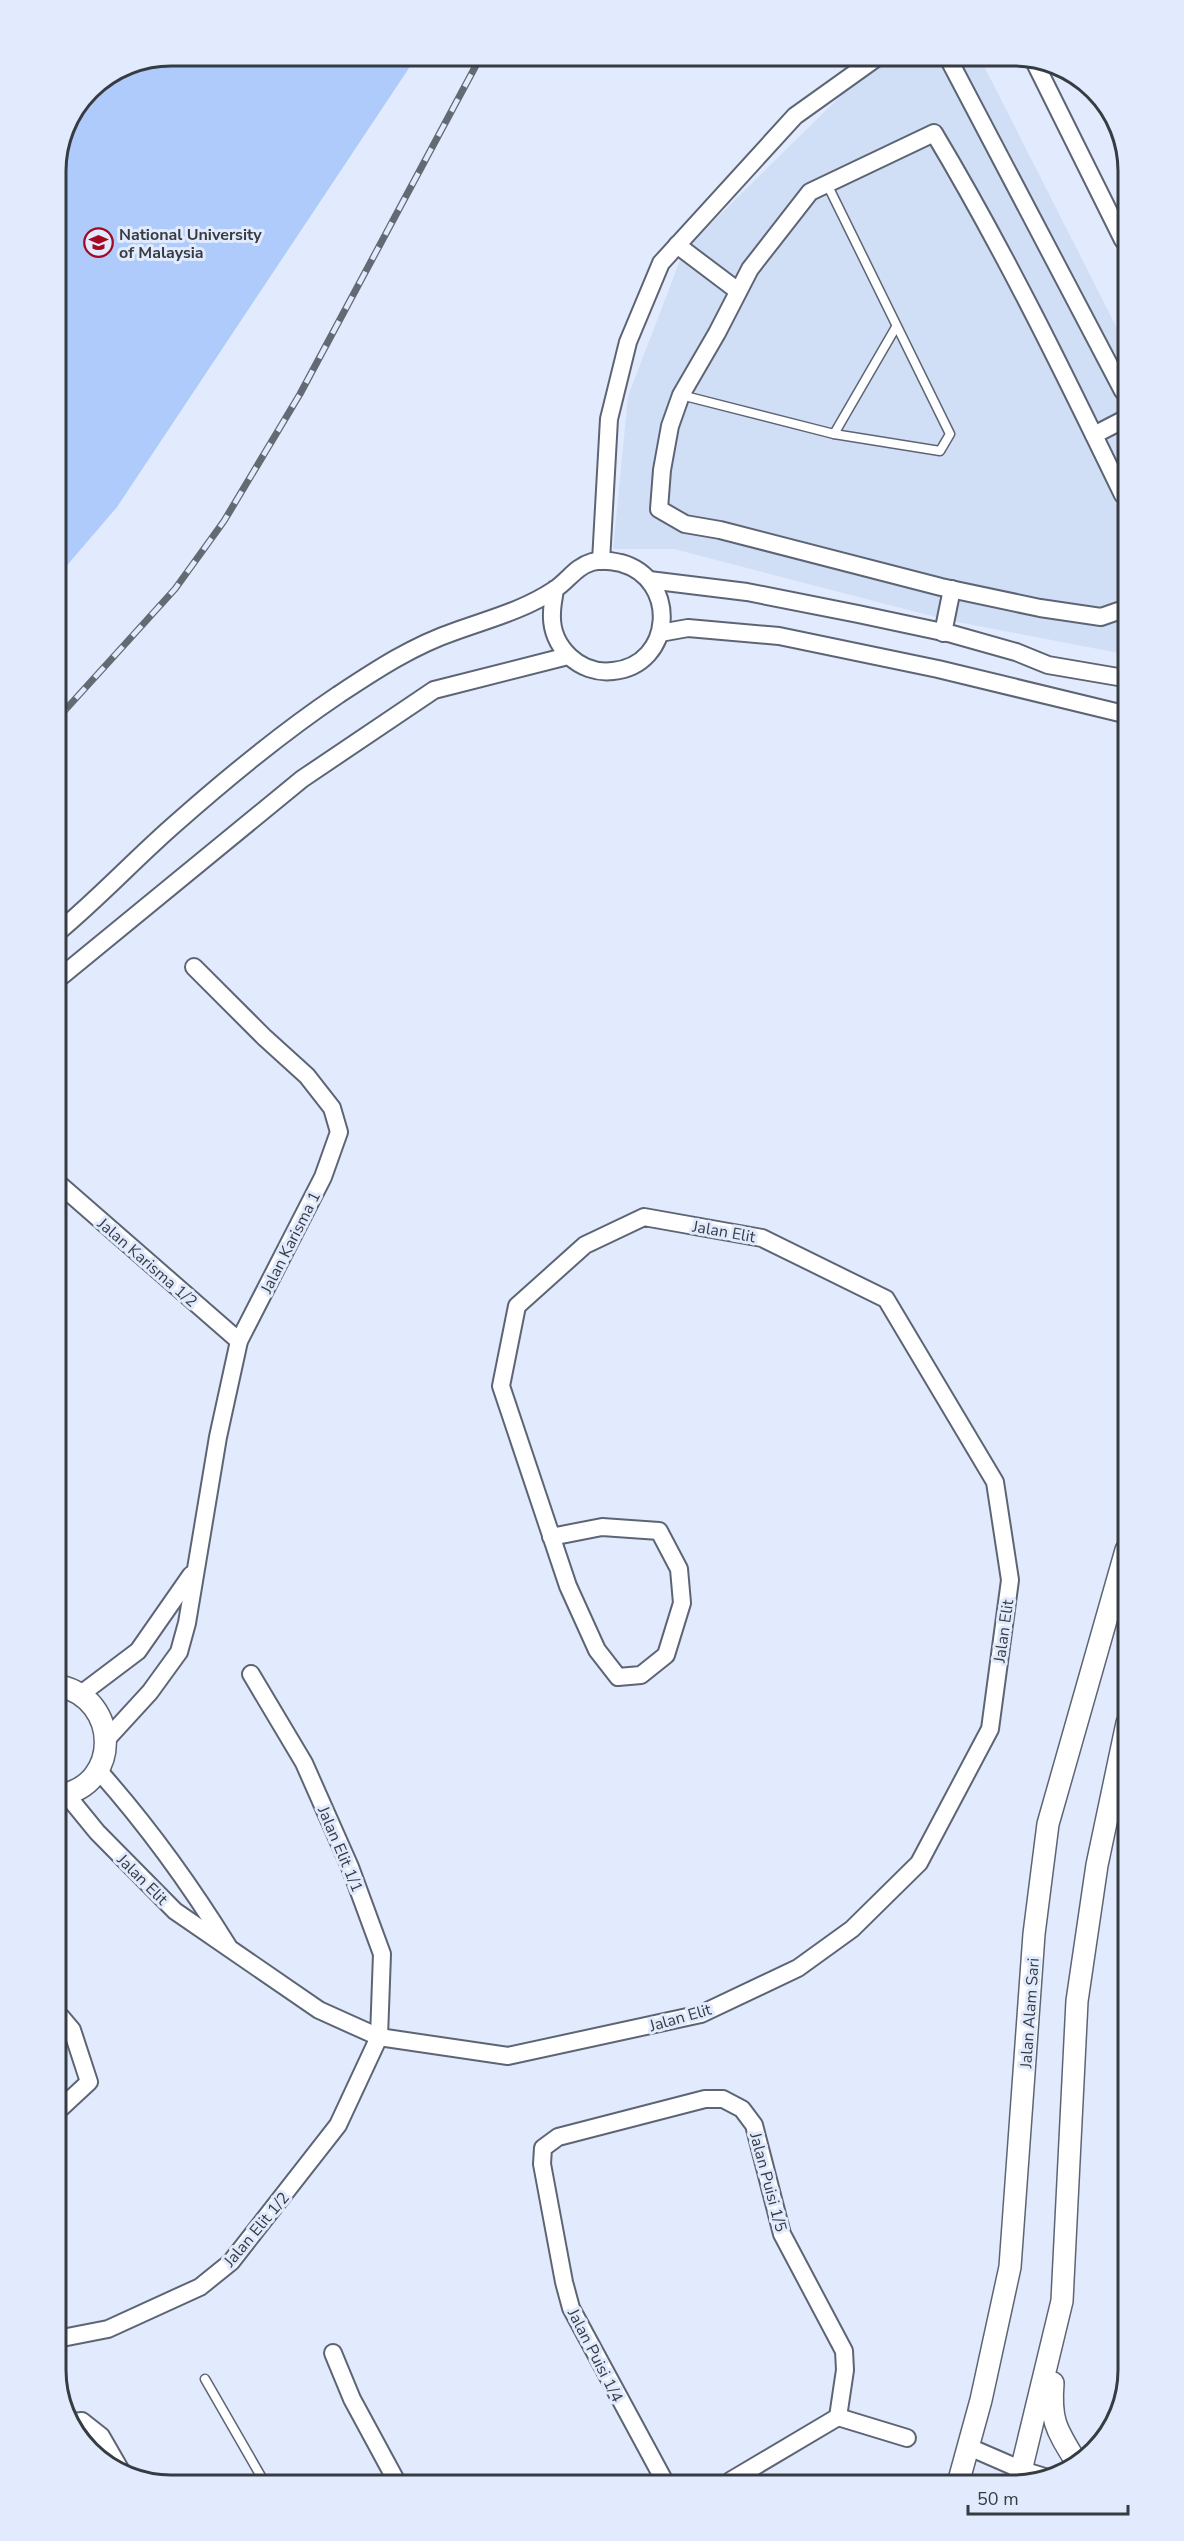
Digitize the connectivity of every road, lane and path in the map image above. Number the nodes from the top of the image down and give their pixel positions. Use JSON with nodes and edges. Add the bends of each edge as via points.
{"nodes":[{"id":1,"x":865,"y":66,"type":"edge"},
{"id":2,"x":952,"y":66,"type":"edge"},
{"id":3,"x":1038,"y":69,"type":"edge"},
{"id":4,"x":827,"y":184,"type":"junction"},
{"id":5,"x":1118,"y":230,"type":"edge"},
{"id":6,"x":677,"y":245,"type":"junction"},
{"id":7,"x":738,"y":291,"type":"junction"},
{"id":8,"x":896,"y":327,"type":"junction"},
{"id":9,"x":1118,"y":381,"type":"edge"},
{"id":10,"x":681,"y":394,"type":"junction"},
{"id":11,"x":1118,"y":423,"type":"edge"},
{"id":12,"x":834,"y":434,"type":"junction"},
{"id":13,"x":1094,"y":435,"type":"junction"},
{"id":14,"x":1118,"y":485,"type":"edge"},
{"id":15,"x":601,"y":561,"type":"junction"},
{"id":16,"x":649,"y":580,"type":"junction"},
{"id":17,"x":555,"y":589,"type":"junction"},
{"id":18,"x":952,"y":589,"type":"junction"},
{"id":19,"x":1118,"y":611,"type":"edge"},
{"id":20,"x":660,"y":633,"type":"junction"},
{"id":21,"x":943,"y":633,"type":"junction"},
{"id":22,"x":568,"y":656,"type":"junction"},
{"id":23,"x":1118,"y":677,"type":"edge"},
{"id":24,"x":1118,"y":713,"type":"edge"},
{"id":25,"x":66,"y":925,"type":"edge"},
{"id":26,"x":194,"y":967,"type":"dead end"},
{"id":27,"x":66,"y":972,"type":"edge"},
{"id":28,"x":66,"y":1190,"type":"edge"},
{"id":29,"x":238,"y":1341,"type":"junction"},
{"id":30,"x":551,"y":1537,"type":"junction"},
{"id":31,"x":195,"y":1569,"type":"junction"},
{"id":32,"x":1118,"y":1578,"type":"edge"},
{"id":33,"x":251,"y":1674,"type":"dead end"},
{"id":34,"x":66,"y":1688,"type":"edge"},
{"id":35,"x":81,"y":1694,"type":"junction"},
{"id":36,"x":106,"y":1740,"type":"junction"},
{"id":37,"x":1118,"y":1766,"type":"edge"},
{"id":38,"x":98,"y":1770,"type":"junction"},
{"id":39,"x":66,"y":1794,"type":"edge"},
{"id":40,"x":66,"y":1798,"type":"edge"},
{"id":41,"x":231,"y":1952,"type":"junction"},
{"id":42,"x":66,"y":2023,"type":"edge"},
{"id":43,"x":379,"y":2037,"type":"junction"},
{"id":44,"x":66,"y":2103,"type":"edge"},
{"id":45,"x":543,"y":2148,"type":"joint"},
{"id":46,"x":1062,"y":2301,"type":"junction"},
{"id":47,"x":66,"y":2337,"type":"edge"},
{"id":48,"x":333,"y":2353,"type":"dead end"},
{"id":49,"x":205,"y":2379,"type":"dead end"},
{"id":50,"x":838,"y":2417,"type":"junction"},
{"id":51,"x":82,"y":2425,"type":"edge"},
{"id":52,"x":907,"y":2438,"type":"dead end"},
{"id":53,"x":969,"y":2447,"type":"junction"},
{"id":54,"x":1072,"y":2456,"type":"edge"},
{"id":55,"x":113,"y":2457,"type":"edge"},
{"id":56,"x":260,"y":2475,"type":"edge"},
{"id":57,"x":393,"y":2475,"type":"edge"},
{"id":58,"x":661,"y":2475,"type":"edge"},
{"id":59,"x":740,"y":2475,"type":"edge"},
{"id":60,"x":961,"y":2475,"type":"edge"},
{"id":61,"x":1020,"y":2475,"type":"edge"}],
"edges":[{"from":1,"to":6,"type":"street","via":[[795,116]]},
{"from":2,"to":9,"type":"street"},
{"from":3,"to":5,"type":"street"},
{"from":4,"to":7,"type":"street","via":[[810,192],[750,269]]},
{"from":4,"to":8,"type":"lane"},
{"from":4,"to":13,"type":"street","via":[[934,133],[974,200]]},
{"from":6,"to":7,"type":"street"},
{"from":6,"to":15,"type":"street","via":[[661,263],[628,342],[609,419]]},
{"from":7,"to":10,"type":"street"},
{"from":8,"to":12,"type":"lane"},
{"from":8,"to":12,"type":"lane","via":[[950,434],[940,451]]},
{"from":10,"to":12,"type":"lane"},
{"from":10,"to":18,"type":"street","via":[[668,437],[660,508],[685,524]]},
{"from":11,"to":13,"type":"street"},
{"from":13,"to":14,"type":"street"},
{"from":15,"to":16,"type":"street","via":[[632,566]]},
{"from":15,"to":17,"type":"street","via":[[576,570]]},
{"from":16,"to":20,"type":"street","via":[[660,599]]},
{"from":16,"to":21,"type":"street","via":[[747,592]]},
{"from":17,"to":22,"type":"street","via":[[551,615],[555,637]]},
{"from":17,"to":25,"type":"street","via":[[519,609],[423,642],[282,733],[174,824]]},
{"from":18,"to":19,"type":"street","via":[[1101,617]]},
{"from":18,"to":21,"type":"street"},
{"from":20,"to":22,"type":"street","via":[[650,652],[638,664],[622,671],[586,668]]},
{"from":20,"to":24,"type":"street","via":[[688,628],[779,636]]},
{"from":21,"to":23,"type":"street","via":[[1016,652],[1048,665]]},
{"from":22,"to":27,"type":"street","via":[[434,690],[302,779]]},
{"from":26,"to":29,"type":"street","name":"Jalan Karisma 1","via":[[307,1076],[332,1108],[339,1132],[323,1178]]},
{"from":28,"to":29,"type":"street","name":"Jalan Karisma 1/2"},
{"from":29,"to":31,"type":"street","name":"Jalan Karisma 1"},
{"from":30,"to":30,"type":"street","name":"Jalan Elit","via":[[602,1527],[659,1531],[680,1569],[682,1603],[666,1655],[641,1675],[618,1677],[597,1650]]},
{"from":30,"to":43,"type":"street","name":"Jalan Elit","via":[[501,1386],[517,1306],[585,1245],[644,1217],[762,1238],[886,1299],[995,1482],[1010,1580],[990,1729],[918,1863],[852,1929],[798,1968],[701,2014],[508,2056]]},
{"from":31,"to":35,"type":"street","name":"Jalan Karisma 1","via":[[138,1651]]},
{"from":31,"to":36,"type":"street","name":"Jalan Karisma 1","via":[[179,1652],[150,1692]]},
{"from":32,"to":53,"type":"street","name":"Jalan Alam Sari","via":[[1048,1824],[1034,1934],[1010,2267]]},
{"from":33,"to":43,"type":"street","name":"Jalan Elit 1/1","via":[[304,1763],[350,1866],[382,1954]]},
{"from":34,"to":35,"type":"street"},
{"from":35,"to":36,"type":"street","via":[[99,1714]]},
{"from":36,"to":38,"type":"street"},
{"from":37,"to":46,"type":"street","via":[[1097,1865],[1077,2001]]},
{"from":38,"to":39,"type":"street","via":[[84,1785]]},
{"from":38,"to":41,"type":"street","name":"Jalan Elit","via":[[194,1890]]},
{"from":40,"to":41,"type":"street","name":"Jalan Elit","via":[[175,1911]]},
{"from":41,"to":43,"type":"street","name":"Jalan Elit","via":[[319,2010]]},
{"from":42,"to":44,"type":"street","via":[[72,2030],[89,2082]]},
{"from":43,"to":47,"type":"street","name":"Jalan Elit 1/2","via":[[338,2125],[231,2262],[200,2287],[108,2329]]},
{"from":45,"to":50,"type":"street","name":"Jalan Puisi 1/5","via":[[558,2137],[705,2099],[723,2099],[742,2109],[754,2125],[782,2234],[844,2351]]},
{"from":45,"to":58,"type":"street","name":"Jalan Puisi 1/4","via":[[542,2164],[571,2308]]},
{"from":46,"to":54,"type":"street","via":[[1050,2410]]},
{"from":46,"to":61,"type":"street"},
{"from":48,"to":57,"type":"street","via":[[352,2399]]},
{"from":49,"to":56,"type":"lane"},
{"from":50,"to":52,"type":"street"},
{"from":50,"to":59,"type":"street"},
{"from":51,"to":55,"type":"street","via":[[101,2436]]},
{"from":53,"to":60,"type":"street","name":"Jalan Alam Sari"},
{"from":53,"to":61,"type":"street"}]}
